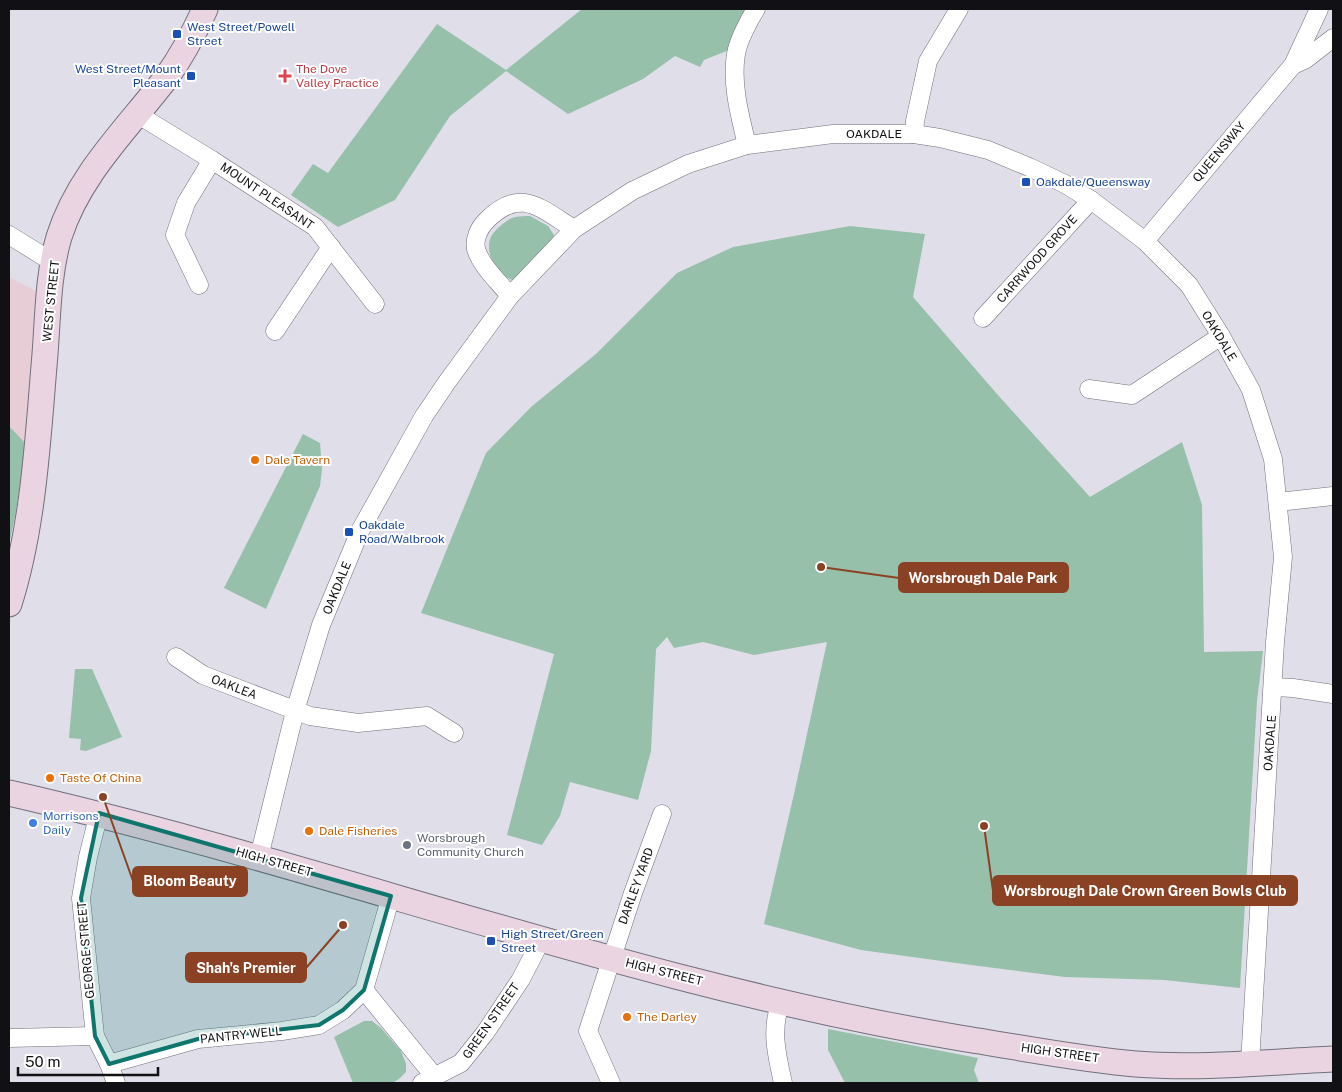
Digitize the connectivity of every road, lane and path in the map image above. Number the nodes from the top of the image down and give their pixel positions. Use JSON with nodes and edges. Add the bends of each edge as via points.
{"nodes":[{"id":1,"x":205,"y":9,"type":"edge"},
{"id":2,"x":756,"y":9,"type":"edge"},
{"id":3,"x":959,"y":9,"type":"edge"},
{"id":4,"x":1319,"y":9,"type":"edge"},
{"id":5,"x":1333,"y":27,"type":"edge"},
{"id":6,"x":1333,"y":38,"type":"edge"},
{"id":7,"x":1293,"y":65,"type":"junction"},
{"id":8,"x":137,"y":114,"type":"junction"},
{"id":9,"x":914,"y":134,"type":"junction"},
{"id":10,"x":747,"y":145,"type":"junction"},
{"id":11,"x":212,"y":160,"type":"junction"},
{"id":12,"x":1091,"y":200,"type":"junction"},
{"id":13,"x":574,"y":229,"type":"junction"},
{"id":14,"x":9,"y":235,"type":"edge"},
{"id":15,"x":1145,"y":241,"type":"junction"},
{"id":16,"x":331,"y":247,"type":"junction"},
{"id":17,"x":54,"y":263,"type":"junction"},
{"id":18,"x":199,"y":285,"type":"dead end"},
{"id":19,"x":510,"y":296,"type":"junction"},
{"id":20,"x":375,"y":304,"type":"dead end"},
{"id":21,"x":982,"y":318,"type":"dead end"},
{"id":22,"x":275,"y":331,"type":"dead end"},
{"id":23,"x":1221,"y":336,"type":"junction"},
{"id":24,"x":1089,"y":389,"type":"dead end"},
{"id":25,"x":1333,"y":496,"type":"edge"},
{"id":26,"x":1278,"y":502,"type":"junction"},
{"id":27,"x":9,"y":604,"type":"edge"},
{"id":28,"x":176,"y":657,"type":"dead end"},
{"id":29,"x":1274,"y":687,"type":"junction"},
{"id":30,"x":1333,"y":694,"type":"edge"},
{"id":31,"x":295,"y":711,"type":"junction"},
{"id":32,"x":454,"y":733,"type":"dead end"},
{"id":33,"x":9,"y":793,"type":"edge"},
{"id":34,"x":99,"y":814,"type":"junction"},
{"id":35,"x":662,"y":814,"type":"dead end"},
{"id":36,"x":259,"y":857,"type":"junction"},
{"id":37,"x":391,"y":896,"type":"junction"},
{"id":38,"x":539,"y":938,"type":"junction"},
{"id":39,"x":610,"y":958,"type":"junction"},
{"id":40,"x":364,"y":990,"type":"junction"},
{"id":41,"x":781,"y":1002,"type":"junction"},
{"id":42,"x":95,"y":1036,"type":"junction"},
{"id":43,"x":9,"y":1038,"type":"edge"},
{"id":44,"x":1333,"y":1058,"type":"edge"},
{"id":45,"x":1250,"y":1063,"type":"junction"},
{"id":46,"x":109,"y":1064,"type":"junction"},
{"id":47,"x":428,"y":1080,"type":"edge"},
{"id":48,"x":116,"y":1083,"type":"edge"},
{"id":49,"x":611,"y":1083,"type":"edge"},
{"id":50,"x":783,"y":1083,"type":"edge"}],
"edges":[{"from":1,"to":8,"type":"street","name":"WEST STREET","via":[[187,46]]},
{"from":2,"to":10,"type":"street","via":[[736,53],[735,86]]},
{"from":3,"to":9,"type":"street","via":[[928,61]]},
{"from":4,"to":5,"type":"street","name":"QUEENSWAY","via":[[1321,16]]},
{"from":4,"to":7,"type":"street","name":"QUEENSWAY"},
{"from":6,"to":7,"type":"street","name":"QUEENSWAY"},
{"from":7,"to":15,"type":"street","name":"QUEENSWAY"},
{"from":8,"to":11,"type":"street","name":"MOUNT PLEASANT"},
{"from":8,"to":17,"type":"street","name":"WEST STREET","via":[[102,156],[77,196],[59,237]]},
{"from":9,"to":10,"type":"street","name":"OAKDALE","via":[[833,134]]},
{"from":9,"to":12,"type":"street","name":"OAKDALE","via":[[988,150],[1030,167]]},
{"from":10,"to":13,"type":"street","name":"OAKDALE","via":[[688,164],[632,191]]},
{"from":11,"to":16,"type":"street","name":"MOUNT PLEASANT","via":[[315,227]]},
{"from":11,"to":18,"type":"street","via":[[186,203],[175,235]]},
{"from":12,"to":15,"type":"street","name":"OAKDALE"},
{"from":12,"to":21,"type":"street","name":"CARRWOOD GROVE"},
{"from":13,"to":19,"type":"street","name":"OAKDALE"},
{"from":13,"to":19,"type":"street","via":[[538,207],[522,202],[497,210],[482,224],[476,237],[476,248],[482,262]]},
{"from":14,"to":17,"type":"street"},
{"from":15,"to":23,"type":"street","name":"OAKDALE","via":[[1189,285]]},
{"from":16,"to":20,"type":"street","name":"MOUNT PLEASANT"},
{"from":16,"to":22,"type":"street"},
{"from":17,"to":27,"type":"street","name":"WEST STREET","via":[[34,476],[21,556]]},
{"from":19,"to":31,"type":"street","name":"OAKDALE","via":[[424,416],[360,531],[321,625]]},
{"from":23,"to":24,"type":"street","via":[[1132,395]]},
{"from":23,"to":26,"type":"street","name":"OAKDALE","via":[[1251,390],[1273,460]]},
{"from":25,"to":26,"type":"street"},
{"from":26,"to":29,"type":"street","name":"OAKDALE","via":[[1283,557]]},
{"from":28,"to":31,"type":"street","name":"OAKLEA","via":[[203,675]]},
{"from":29,"to":30,"type":"street"},
{"from":29,"to":45,"type":"street","name":"OAKDALE"},
{"from":31,"to":32,"type":"street","name":"OAKLEA","via":[[358,723],[427,716]]},
{"from":31,"to":36,"type":"street","name":"OAKDALE"},
{"from":33,"to":34,"type":"street","name":"HIGH STREET"},
{"from":34,"to":36,"type":"street","name":"HIGH STREET"},
{"from":34,"to":42,"type":"street","name":"GEORGE STREET","via":[[81,898]]},
{"from":35,"to":39,"type":"street","name":"DARLEY YARD"},
{"from":36,"to":37,"type":"street","name":"HIGH STREET"},
{"from":37,"to":38,"type":"street","name":"HIGH STREET"},
{"from":37,"to":40,"type":"street"},
{"from":38,"to":39,"type":"street","name":"HIGH STREET"},
{"from":38,"to":47,"type":"street","name":"GREEN STREET","via":[[521,979],[462,1064]]},
{"from":39,"to":41,"type":"street","name":"HIGH STREET"},
{"from":39,"to":49,"type":"street","name":"DARLEY YARD","via":[[588,1031]]},
{"from":40,"to":46,"type":"street","name":"PANTRY WELL","via":[[343,1010],[319,1025],[198,1039]]},
{"from":40,"to":47,"type":"street"},
{"from":41,"to":45,"type":"street","name":"HIGH STREET","via":[[910,1030],[1049,1053],[1181,1066]]},
{"from":41,"to":50,"type":"street","via":[[775,1026],[776,1052]]},
{"from":42,"to":43,"type":"street"},
{"from":42,"to":46,"type":"street","name":"GEORGE STREET"},
{"from":44,"to":45,"type":"street","name":"HIGH STREET"},
{"from":46,"to":48,"type":"street","name":"GEORGE STREET"}]}
